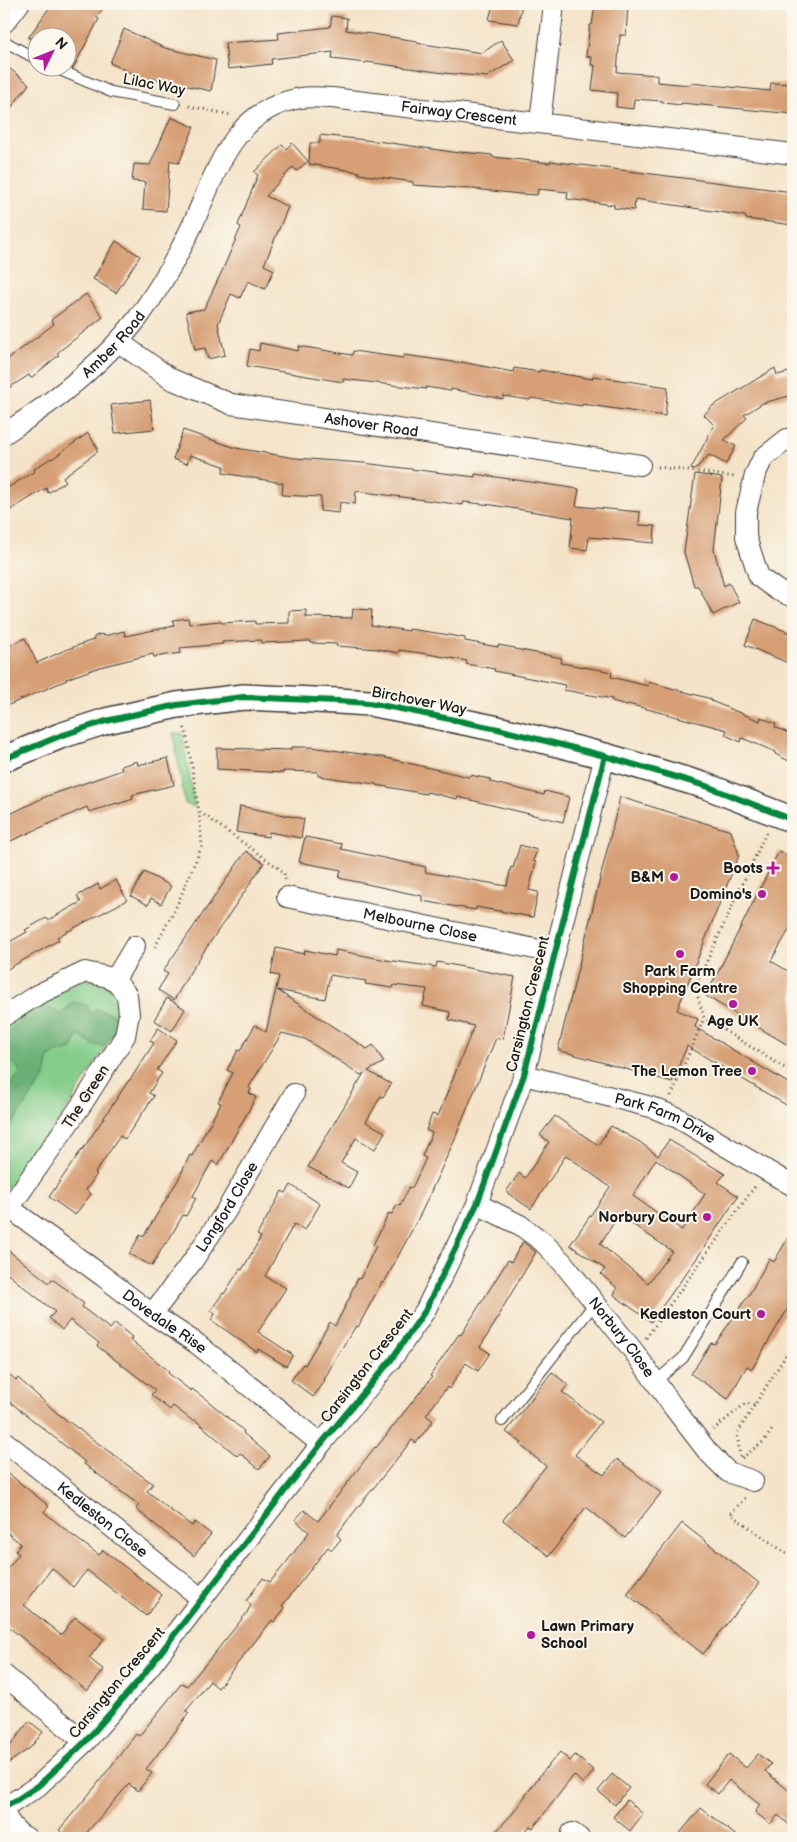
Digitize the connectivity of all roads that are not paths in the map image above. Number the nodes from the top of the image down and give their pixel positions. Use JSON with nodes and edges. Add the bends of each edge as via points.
{"nodes":[{"id":1,"x":19,"y":4,"type":"edge"},
{"id":2,"x":554,"y":4,"type":"edge"},
{"id":3,"x":4,"y":23,"type":"edge"},
{"id":4,"x":4,"y":41,"type":"edge"},
{"id":5,"x":28,"y":54,"type":"edge"},
{"id":6,"x":78,"y":78,"type":"edge"},
{"id":7,"x":175,"y":104,"type":"road end"},
{"id":8,"x":540,"y":122,"type":"junction"},
{"id":9,"x":793,"y":154,"type":"edge"},
{"id":10,"x":192,"y":225,"type":"joint"},
{"id":11,"x":119,"y":342,"type":"junction"},
{"id":12,"x":4,"y":434,"type":"edge"},
{"id":13,"x":793,"y":438,"type":"edge"},
{"id":14,"x":640,"y":465,"type":"road end"},
{"id":15,"x":793,"y":597,"type":"edge"},
{"id":16,"x":605,"y":756,"type":"junction"},
{"id":17,"x":4,"y":759,"type":"edge"},
{"id":18,"x":785,"y":816,"type":"edge"},
{"id":19,"x":287,"y":897,"type":"road end"},
{"id":20,"x":143,"y":949,"type":"road end"},
{"id":21,"x":554,"y":953,"type":"junction"},
{"id":22,"x":114,"y":981,"type":"junction"},
{"id":23,"x":4,"y":1016,"type":"edge"},
{"id":24,"x":524,"y":1075,"type":"junction"},
{"id":25,"x":294,"y":1094,"type":"dead end"},
{"id":26,"x":793,"y":1186,"type":"edge"},
{"id":27,"x":478,"y":1204,"type":"junction"},
{"id":28,"x":7,"y":1206,"type":"edge"},
{"id":29,"x":742,"y":1262,"type":"dead end"},
{"id":30,"x":595,"y":1302,"type":"junction"},
{"id":31,"x":152,"y":1314,"type":"junction"},
{"id":32,"x":655,"y":1382,"type":"junction"},
{"id":33,"x":502,"y":1420,"type":"dead end"},
{"id":34,"x":4,"y":1441,"type":"edge"},
{"id":35,"x":322,"y":1444,"type":"junction"},
{"id":36,"x":753,"y":1481,"type":"road end"},
{"id":37,"x":202,"y":1599,"type":"junction"},
{"id":38,"x":4,"y":1675,"type":"edge"},
{"id":39,"x":85,"y":1742,"type":"junction"},
{"id":40,"x":4,"y":1808,"type":"edge"},
{"id":41,"x":4,"y":1813,"type":"edge"},
{"id":42,"x":27,"y":1838,"type":"edge"}],
"edges":[{"from":1,"to":3,"type":"street"},
{"from":2,"to":8,"type":"street"},
{"from":4,"to":5,"type":"lane"},
{"from":6,"to":7,"type":"lane","name":"Lilac Way","via":[[111,92]]},
{"from":8,"to":9,"type":"street","name":"Fairway Crescent"},
{"from":8,"to":10,"type":"street","name":"Fairway Crescent","via":[[332,98],[303,97],[279,103],[252,120],[235,136]]},
{"from":10,"to":11,"type":"street","name":"Amber Road","via":[[155,294]]},
{"from":11,"to":12,"type":"street","name":"Amber Road","via":[[70,388]]},
{"from":11,"to":14,"type":"street","name":"Ashover Road","via":[[171,379],[231,404]]},
{"from":13,"to":15,"type":"street","via":[[763,458],[746,512],[746,537],[760,577]]},
{"from":16,"to":17,"type":"street","name":"Birchover Way","via":[[369,703],[244,697],[177,705],[106,721]]},
{"from":16,"to":18,"type":"street","name":"Birchover Way","via":[[706,786]]},
{"from":16,"to":21,"type":"street","name":"Carsington Crescent"},
{"from":19,"to":21,"type":"street","name":"Melbourne Close"},
{"from":20,"to":22,"type":"street"},
{"from":21,"to":24,"type":"street","name":"Carsington Crescent"},
{"from":22,"to":23,"type":"street","via":[[85,972],[37,995]]},
{"from":22,"to":28,"type":"street","name":"The Green","via":[[127,995],[129,1014],[124,1036],[84,1101]]},
{"from":24,"to":26,"type":"street","name":"Park Farm Drive","via":[[664,1112]]},
{"from":24,"to":27,"type":"street","name":"Carsington Crescent"},
{"from":25,"to":31,"type":"street","name":"Longford Close","via":[[226,1211]]},
{"from":27,"to":30,"type":"street","name":"Norbury Close","via":[[520,1225],[543,1242]]},
{"from":27,"to":35,"type":"street","name":"Carsington Crescent","via":[[425,1311],[391,1360]]},
{"from":28,"to":31,"type":"street","name":"Dovedale Rise"},
{"from":29,"to":32,"type":"lane","via":[[683,1358]]},
{"from":30,"to":32,"type":"street","name":"Norbury Close"},
{"from":30,"to":33,"type":"lane"},
{"from":31,"to":35,"type":"street","name":"Dovedale Rise","via":[[196,1343]]},
{"from":32,"to":36,"type":"street","name":"Norbury Close","via":[[699,1441],[728,1472]]},
{"from":34,"to":37,"type":"street","name":"Kedleston Close"},
{"from":35,"to":37,"type":"street","name":"Carsington Crescent"},
{"from":37,"to":39,"type":"street","name":"Carsington Crescent","via":[[141,1678]]},
{"from":38,"to":39,"type":"street"},
{"from":39,"to":40,"type":"street","name":"Carsington Crescent","via":[[38,1786]]},
{"from":41,"to":42,"type":"street","via":[[10,1825]]}]}
